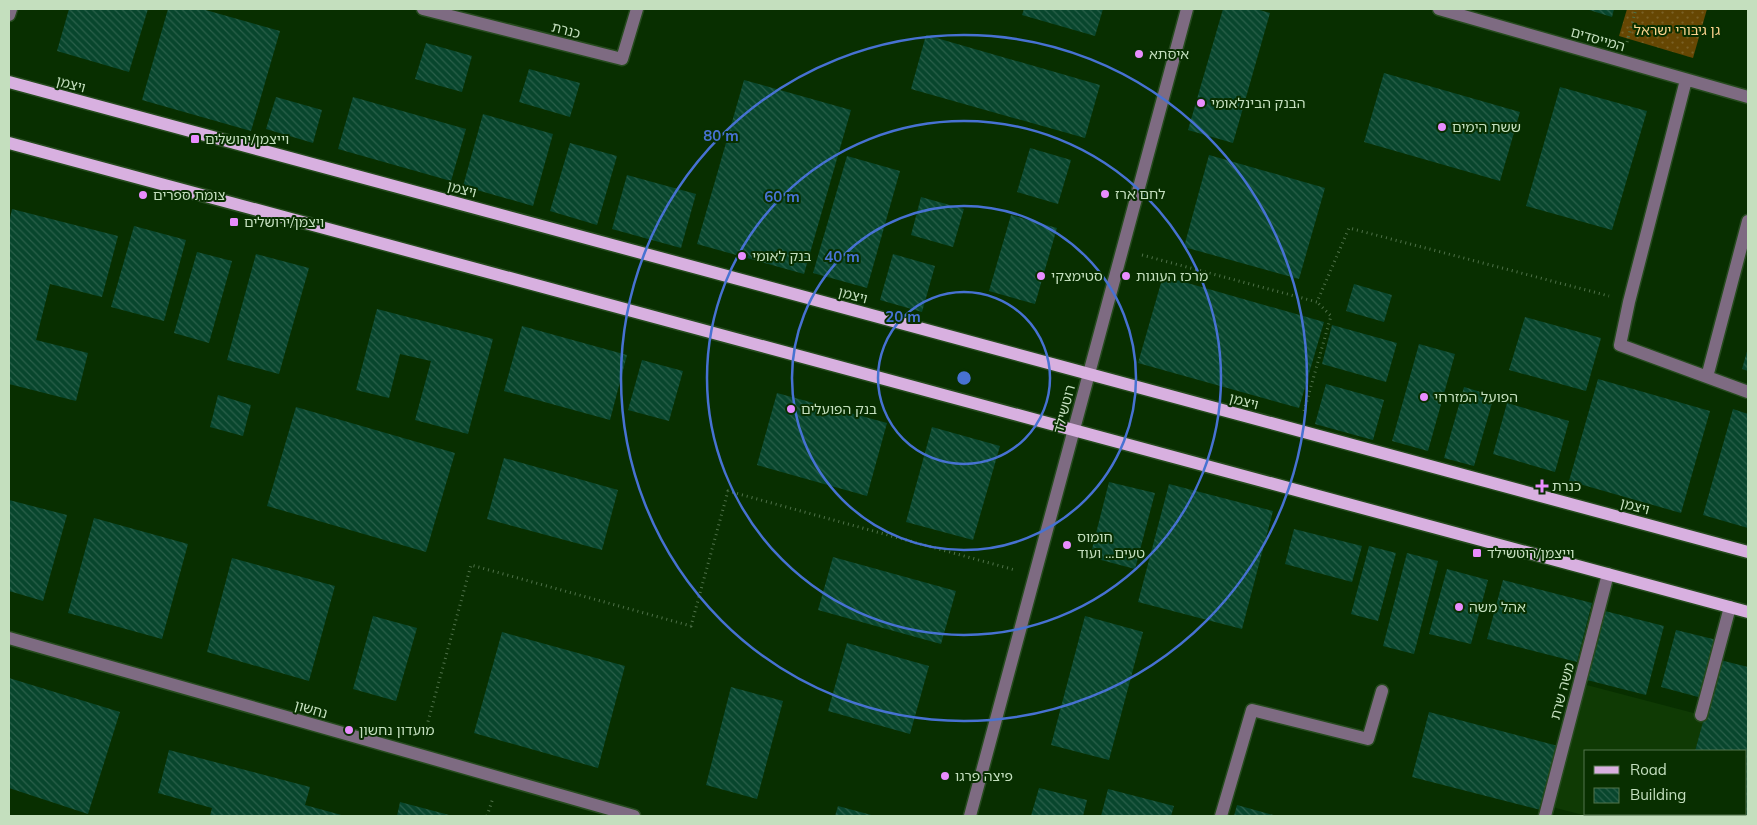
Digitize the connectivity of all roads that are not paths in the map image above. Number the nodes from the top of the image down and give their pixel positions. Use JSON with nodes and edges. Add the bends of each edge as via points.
{"nodes":[{"id":1,"x":11,"y":9,"type":"edge"},
{"id":2,"x":423,"y":9,"type":"edge"},
{"id":3,"x":637,"y":9,"type":"edge"},
{"id":4,"x":1187,"y":9,"type":"edge"},
{"id":5,"x":1438,"y":9,"type":"edge"},
{"id":6,"x":9,"y":15,"type":"edge"},
{"id":7,"x":1686,"y":80,"type":"junction"},
{"id":8,"x":9,"y":82,"type":"edge"},
{"id":9,"x":1748,"y":98,"type":"edge"},
{"id":10,"x":9,"y":143,"type":"edge"},
{"id":11,"x":1748,"y":220,"type":"edge"},
{"id":12,"x":1089,"y":374,"type":"junction"},
{"id":13,"x":1707,"y":377,"type":"junction"},
{"id":14,"x":1748,"y":392,"type":"edge"},
{"id":15,"x":1074,"y":430,"type":"junction"},
{"id":16,"x":1748,"y":552,"type":"edge"},
{"id":17,"x":1608,"y":574,"type":"junction"},
{"id":18,"x":1730,"y":607,"type":"junction"},
{"id":19,"x":1748,"y":612,"type":"edge"},
{"id":20,"x":9,"y":638,"type":"edge"},
{"id":21,"x":1382,"y":691,"type":"dead end"},
{"id":22,"x":1701,"y":715,"type":"dead end"},
{"id":23,"x":634,"y":816,"type":"edge"},
{"id":24,"x":970,"y":816,"type":"edge"},
{"id":25,"x":1221,"y":816,"type":"edge"},
{"id":26,"x":1545,"y":816,"type":"edge"}],
"edges":[{"from":1,"to":6,"type":"street"},
{"from":2,"to":3,"type":"street","name":"כנרת","via":[[622,59]]},
{"from":4,"to":12,"type":"street","name":"רוטשילד"},
{"from":5,"to":7,"type":"street","name":"המייסדים"},
{"from":7,"to":9,"type":"street","name":"המייסדים"},
{"from":7,"to":13,"type":"street","via":[[1620,345]]},
{"from":8,"to":12,"type":"main road","name":"ויצמן"},
{"from":10,"to":15,"type":"main road"},
{"from":11,"to":13,"type":"street"},
{"from":12,"to":15,"type":"street","name":"רוטשילד"},
{"from":12,"to":16,"type":"main road","name":"ויצמן"},
{"from":13,"to":14,"type":"street"},
{"from":15,"to":17,"type":"main road"},
{"from":15,"to":24,"type":"street","name":"רוטשילד"},
{"from":17,"to":18,"type":"main road"},
{"from":17,"to":26,"type":"street","name":"משה שרת"},
{"from":18,"to":19,"type":"main road"},
{"from":18,"to":22,"type":"street"},
{"from":20,"to":23,"type":"street","name":"נחשון"},
{"from":21,"to":25,"type":"street","via":[[1368,739],[1252,710]]}]}
